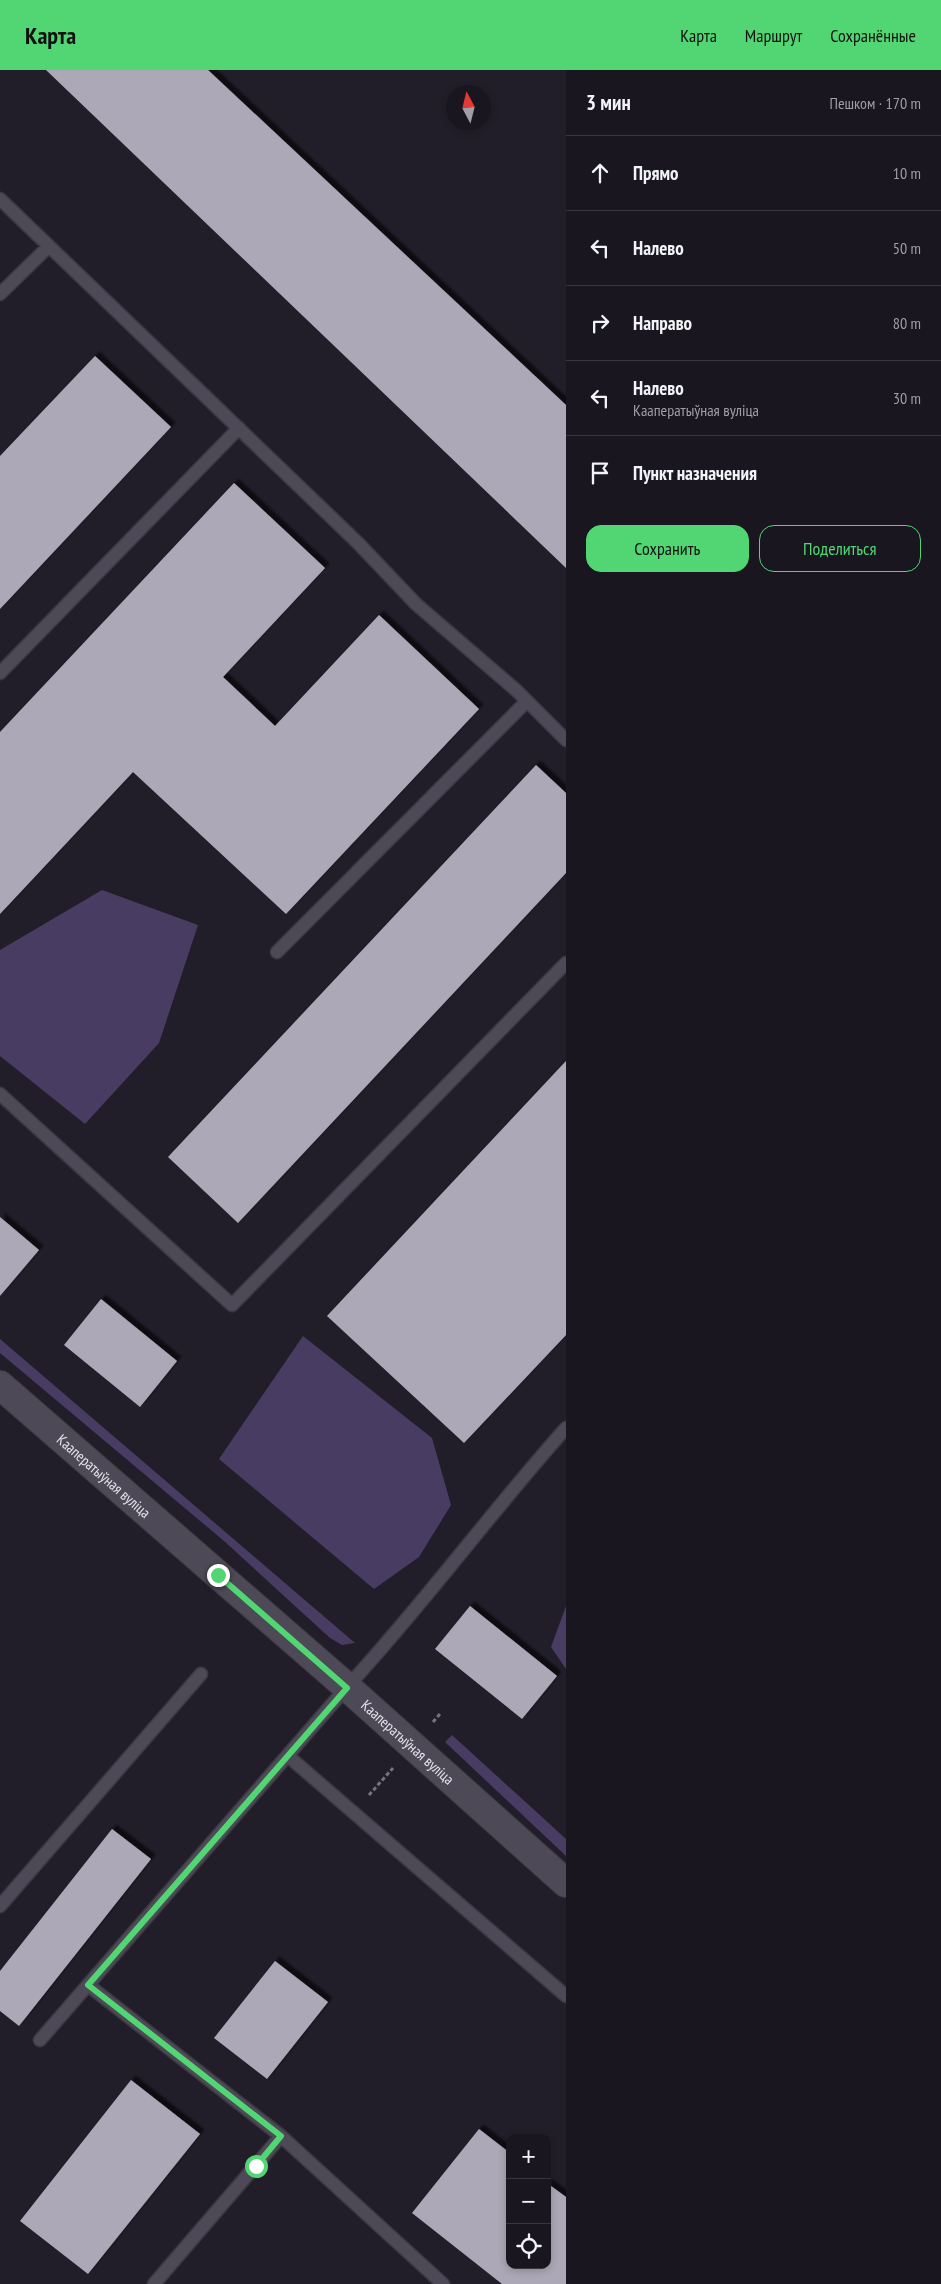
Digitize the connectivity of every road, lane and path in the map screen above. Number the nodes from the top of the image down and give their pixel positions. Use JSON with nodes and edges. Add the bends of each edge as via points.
{"nodes":[{"id":1,"x":0,"y":198,"type":"edge"},
{"id":2,"x":49,"y":246,"type":"junction"},
{"id":3,"x":0,"y":294,"type":"edge"},
{"id":4,"x":239,"y":428,"type":"junction"},
{"id":5,"x":0,"y":673,"type":"edge"},
{"id":6,"x":527,"y":701,"type":"junction"},
{"id":7,"x":566,"y":740,"type":"edge"},
{"id":8,"x":277,"y":952,"type":"dead end"},
{"id":9,"x":566,"y":963,"type":"edge"},
{"id":10,"x":0,"y":1094,"type":"edge"},
{"id":11,"x":0,"y":1385,"type":"edge"},
{"id":12,"x":566,"y":1428,"type":"edge"},
{"id":13,"x":201,"y":1674,"type":"dead end"},
{"id":14,"x":347,"y":1688,"type":"junction"},
{"id":15,"x":288,"y":1756,"type":"junction"},
{"id":16,"x":566,"y":1883,"type":"edge"},
{"id":17,"x":0,"y":1906,"type":"edge"},
{"id":18,"x":88,"y":1985,"type":"junction"},
{"id":19,"x":566,"y":1996,"type":"edge"},
{"id":20,"x":40,"y":2040,"type":"dead end"},
{"id":21,"x":281,"y":2136,"type":"junction"},
{"id":22,"x":154,"y":2284,"type":"edge"},
{"id":23,"x":443,"y":2284,"type":"edge"}],
"edges":[{"from":1,"to":2,"type":"lane"},
{"from":2,"to":3,"type":"lane"},
{"from":2,"to":4,"type":"lane"},
{"from":4,"to":5,"type":"lane"},
{"from":4,"to":6,"type":"lane","via":[[416,604]]},
{"from":6,"to":7,"type":"lane"},
{"from":6,"to":8,"type":"lane"},
{"from":9,"to":10,"type":"lane","via":[[232,1305]]},
{"from":11,"to":14,"type":"main road","name":"Кааператыўная вуліца"},
{"from":12,"to":14,"type":"lane","via":[[513,1487],[386,1646]]},
{"from":13,"to":17,"type":"lane"},
{"from":14,"to":15,"type":"lane"},
{"from":14,"to":16,"type":"main road","name":"Кааператыўная вуліца"},
{"from":15,"to":18,"type":"lane"},
{"from":15,"to":19,"type":"lane"},
{"from":18,"to":20,"type":"lane"},
{"from":18,"to":21,"type":"lane"},
{"from":21,"to":22,"type":"lane"},
{"from":21,"to":23,"type":"lane"}]}
